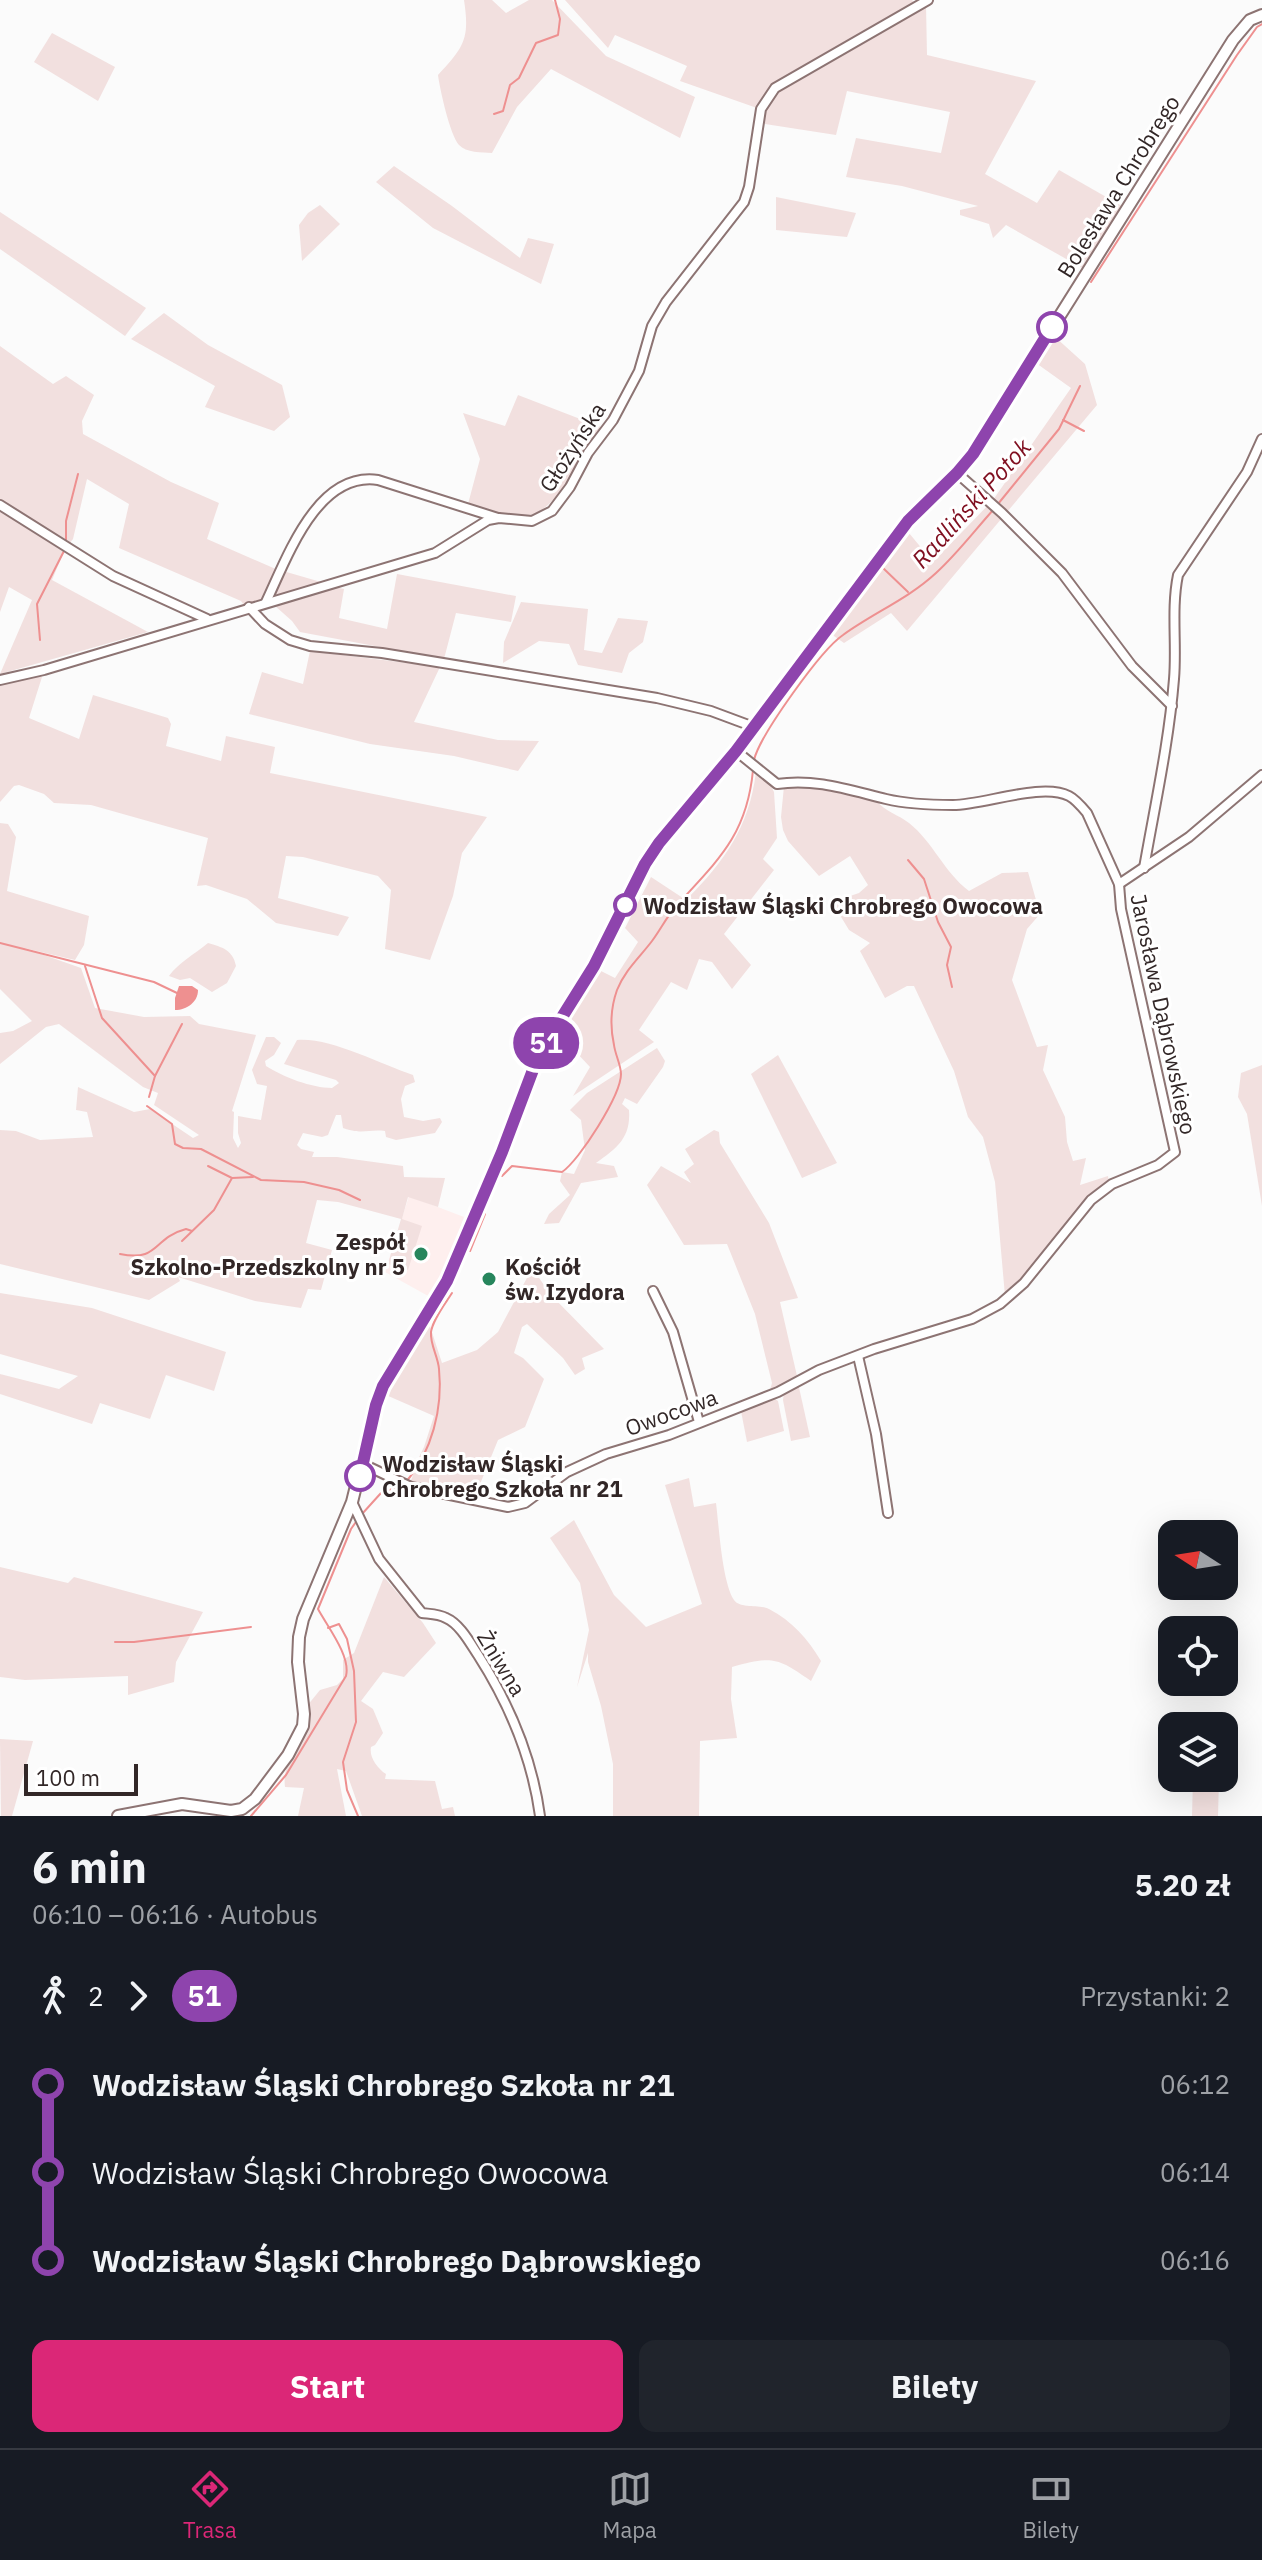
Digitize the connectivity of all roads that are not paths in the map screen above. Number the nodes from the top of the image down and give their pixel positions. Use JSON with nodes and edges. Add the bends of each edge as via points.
{"nodes":[{"id":1,"x":928,"y":0,"type":"edge"},
{"id":2,"x":1262,"y":15,"type":"edge"},
{"id":3,"x":1262,"y":439,"type":"edge"},
{"id":4,"x":957,"y":473,"type":"junction"},
{"id":5,"x":0,"y":505,"type":"edge"},
{"id":6,"x":499,"y":518,"type":"junction"},
{"id":7,"x":266,"y":602,"type":"junction"},
{"id":8,"x":249,"y":607,"type":"junction"},
{"id":9,"x":208,"y":619,"type":"junction"},
{"id":10,"x":0,"y":680,"type":"edge"},
{"id":11,"x":1172,"y":706,"type":"junction"},
{"id":12,"x":754,"y":727,"type":"junction"},
{"id":13,"x":736,"y":751,"type":"junction"},
{"id":14,"x":1262,"y":775,"type":"edge"},
{"id":15,"x":1144,"y":868,"type":"junction"},
{"id":16,"x":1119,"y":884,"type":"junction"},
{"id":17,"x":1175,"y":1152,"type":"joint"},
{"id":18,"x":653,"y":1291,"type":"dead end"},
{"id":19,"x":858,"y":1356,"type":"junction"},
{"id":20,"x":699,"y":1422,"type":"junction"},
{"id":21,"x":363,"y":1464,"type":"junction"},
{"id":22,"x":352,"y":1502,"type":"junction"},
{"id":23,"x":888,"y":1513,"type":"dead end"},
{"id":24,"x":242,"y":1812,"type":"edge"},
{"id":25,"x":118,"y":1816,"type":"edge"},
{"id":26,"x":540,"y":1816,"type":"edge"}],
"edges":[{"from":1,"to":6,"type":"street","name":"Głożyńska","via":[[775,88],[761,109],[744,202],[666,302],[613,420],[552,511],[532,521]]},
{"from":2,"to":4,"type":"street","name":"Bolesława Chrobrego","via":[[1250,20],[1233,40]]},
{"from":3,"to":11,"type":"street","name":"Jarosława Dąbrowskiego","via":[[1247,472],[1178,575]]},
{"from":4,"to":11,"type":"street","via":[[1062,573],[1132,666]]},
{"from":4,"to":12,"type":"street","name":"Bolesława Chrobrego","via":[[908,521]]},
{"from":5,"to":9,"type":"street","via":[[113,576]]},
{"from":6,"to":7,"type":"street","name":"Głożyńska","via":[[435,553]]},
{"from":6,"to":7,"type":"street","via":[[362,478],[336,489],[315,508]]},
{"from":7,"to":8,"type":"street","name":"Głożyńska"},
{"from":8,"to":9,"type":"street","name":"Głożyńska"},
{"from":8,"to":12,"type":"street","via":[[290,640],[310,646],[657,698]]},
{"from":9,"to":10,"type":"street","name":"Głożyńska"},
{"from":11,"to":15,"type":"street","name":"Jarosława Dąbrowskiego"},
{"from":12,"to":13,"type":"street","name":"Bolesława Chrobrego"},
{"from":13,"to":16,"type":"street","name":"Jarosława Dąbrowskiego","via":[[777,784],[825,784],[905,802],[974,805],[1043,792],[1068,795],[1087,813]]},
{"from":13,"to":21,"type":"street","name":"Bolesława Chrobrego","via":[[645,864],[594,966],[539,1054],[447,1281],[383,1386]]},
{"from":14,"to":15,"type":"street"},
{"from":15,"to":16,"type":"street","name":"Jarosława Dąbrowskiego"},
{"from":16,"to":17,"type":"street","name":"Jarosława Dąbrowskiego"},
{"from":17,"to":19,"type":"street","name":"Owocowa","via":[[1091,1200],[1024,1283],[1000,1304],[972,1319]]},
{"from":18,"to":20,"type":"street","via":[[673,1332]]},
{"from":19,"to":20,"type":"street","name":"Owocowa"},
{"from":19,"to":23,"type":"street"},
{"from":20,"to":21,"type":"street","name":"Owocowa","via":[[580,1466],[525,1503],[508,1507],[411,1487]]},
{"from":21,"to":22,"type":"street","name":"Bolesława Chrobrego"},
{"from":22,"to":24,"type":"street","name":"Bolesława Chrobrego","via":[[303,1619],[298,1662],[304,1714],[299,1736]]},
{"from":22,"to":26,"type":"street","name":"Żniwna","via":[[379,1559],[422,1613],[447,1618],[467,1637],[496,1684],[517,1726]]},
{"from":24,"to":25,"type":"street","name":"Bolesława Chrobrego","via":[[182,1804]]}]}
